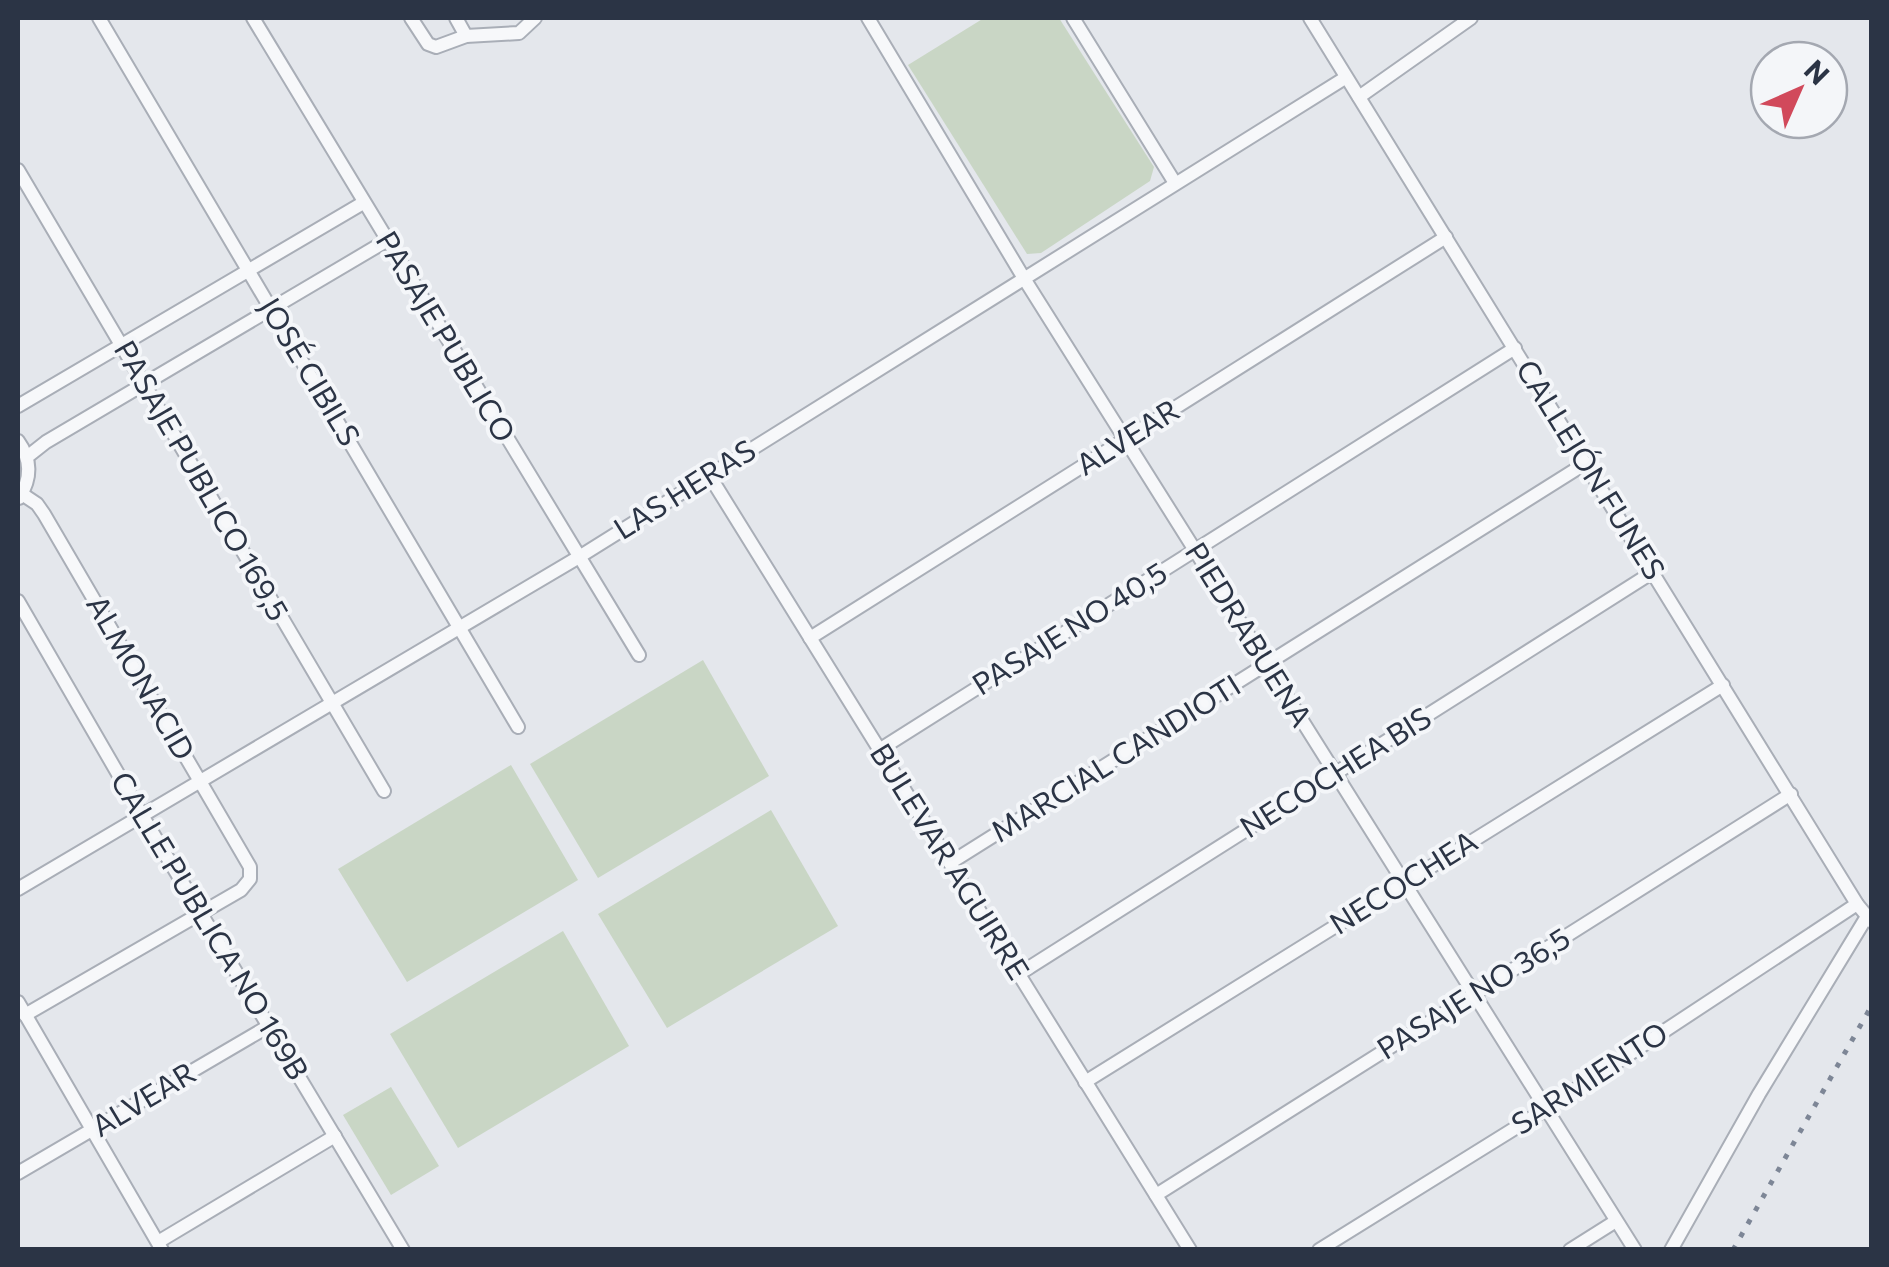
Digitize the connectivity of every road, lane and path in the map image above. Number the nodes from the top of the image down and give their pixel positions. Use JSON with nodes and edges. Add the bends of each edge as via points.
{"nodes":[{"id":1,"x":99,"y":18,"type":"edge"},
{"id":2,"x":253,"y":18,"type":"edge"},
{"id":3,"x":411,"y":18,"type":"edge"},
{"id":4,"x":456,"y":18,"type":"edge"},
{"id":5,"x":535,"y":18,"type":"edge"},
{"id":6,"x":868,"y":18,"type":"edge"},
{"id":7,"x":1073,"y":18,"type":"edge"},
{"id":8,"x":1310,"y":18,"type":"edge"},
{"id":9,"x":1471,"y":18,"type":"edge"},
{"id":10,"x":466,"y":36,"type":"junction"},
{"id":11,"x":1345,"y":78,"type":"junction"},
{"id":12,"x":1358,"y":97,"type":"junction"},
{"id":13,"x":18,"y":170,"type":"edge"},
{"id":14,"x":1175,"y":183,"type":"junction"},
{"id":15,"x":363,"y":203,"type":"junction"},
{"id":16,"x":1446,"y":237,"type":"junction"},
{"id":17,"x":386,"y":241,"type":"junction"},
{"id":18,"x":249,"y":270,"type":"junction"},
{"id":19,"x":1024,"y":280,"type":"junction"},
{"id":20,"x":272,"y":309,"type":"junction"},
{"id":21,"x":121,"y":344,"type":"junction"},
{"id":22,"x":1515,"y":348,"type":"junction"},
{"id":23,"x":143,"y":385,"type":"junction"},
{"id":24,"x":18,"y":406,"type":"edge"},
{"id":25,"x":18,"y":440,"type":"edge"},
{"id":26,"x":1125,"y":440,"type":"junction"},
{"id":27,"x":27,"y":458,"type":"junction"},
{"id":28,"x":1586,"y":463,"type":"junction"},
{"id":29,"x":709,"y":475,"type":"junction"},
{"id":30,"x":20,"y":497,"type":"edge"},
{"id":31,"x":1195,"y":550,"type":"junction"},
{"id":32,"x":579,"y":557,"type":"junction"},
{"id":33,"x":1654,"y":572,"type":"junction"},
{"id":34,"x":18,"y":601,"type":"edge"},
{"id":35,"x":460,"y":628,"type":"junction"},
{"id":36,"x":810,"y":638,"type":"junction"},
{"id":37,"x":639,"y":655,"type":"dead end"},
{"id":38,"x":1266,"y":664,"type":"junction"},
{"id":39,"x":1724,"y":685,"type":"junction"},
{"id":40,"x":333,"y":704,"type":"junction"},
{"id":41,"x":518,"y":727,"type":"dead end"},
{"id":42,"x":880,"y":750,"type":"junction"},
{"id":43,"x":1335,"y":774,"type":"junction"},
{"id":44,"x":201,"y":782,"type":"junction"},
{"id":45,"x":384,"y":791,"type":"dead end"},
{"id":46,"x":1791,"y":794,"type":"junction"},
{"id":47,"x":143,"y":817,"type":"junction"},
{"id":48,"x":950,"y":863,"type":"junction"},
{"id":49,"x":1404,"y":883,"type":"junction"},
{"id":50,"x":18,"y":889,"type":"edge"},
{"id":51,"x":1857,"y":904,"type":"junction"},
{"id":52,"x":201,"y":913,"type":"junction"},
{"id":53,"x":1869,"y":920,"type":"edge"},
{"id":54,"x":1018,"y":974,"type":"junction"},
{"id":55,"x":1474,"y":994,"type":"junction"},
{"id":56,"x":21,"y":1009,"type":"edge"},
{"id":57,"x":269,"y":1026,"type":"junction"},
{"id":58,"x":1086,"y":1082,"type":"junction"},
{"id":59,"x":1546,"y":1108,"type":"junction"},
{"id":60,"x":94,"y":1130,"type":"junction"},
{"id":61,"x":335,"y":1136,"type":"junction"},
{"id":62,"x":18,"y":1174,"type":"edge"},
{"id":63,"x":1156,"y":1195,"type":"junction"},
{"id":64,"x":1616,"y":1221,"type":"junction"},
{"id":65,"x":160,"y":1246,"type":"edge"},
{"id":66,"x":401,"y":1249,"type":"edge"},
{"id":67,"x":1190,"y":1250,"type":"edge"},
{"id":68,"x":1319,"y":1250,"type":"edge"},
{"id":69,"x":1570,"y":1250,"type":"edge"},
{"id":70,"x":1635,"y":1250,"type":"edge"},
{"id":71,"x":1671,"y":1250,"type":"edge"}],
"edges":[{"from":1,"to":18,"type":"street","name":"JOSÉ CIBILS"},
{"from":2,"to":15,"type":"street","name":"PASAJE PUBLICO"},
{"from":3,"to":10,"type":"street","via":[[436,47]]},
{"from":4,"to":10,"type":"street"},
{"from":5,"to":10,"type":"street","via":[[518,33]]},
{"from":6,"to":19,"type":"street","name":"PIEDRABUENA"},
{"from":7,"to":14,"type":"street"},
{"from":8,"to":11,"type":"street","name":"CALLEJÓN FUNES"},
{"from":9,"to":12,"type":"street"},
{"from":11,"to":12,"type":"street","name":"CALLEJÓN FUNES"},
{"from":11,"to":14,"type":"street","name":"LAS HERAS"},
{"from":12,"to":16,"type":"street","name":"CALLEJÓN FUNES"},
{"from":13,"to":21,"type":"street","name":"PASAJE PUBLICO 169,5"},
{"from":14,"to":19,"type":"street","name":"LAS HERAS"},
{"from":15,"to":17,"type":"street","name":"PASAJE PUBLICO"},
{"from":15,"to":18,"type":"street"},
{"from":16,"to":22,"type":"street","name":"CALLEJÓN FUNES"},
{"from":16,"to":26,"type":"street","name":"ALVEAR"},
{"from":17,"to":20,"type":"street"},
{"from":17,"to":32,"type":"street","name":"PASAJE PUBLICO"},
{"from":18,"to":20,"type":"street","name":"JOSÉ CIBILS"},
{"from":18,"to":21,"type":"street"},
{"from":19,"to":26,"type":"street","name":"PIEDRABUENA"},
{"from":19,"to":29,"type":"street","name":"LAS HERAS"},
{"from":20,"to":23,"type":"street"},
{"from":20,"to":35,"type":"street","name":"JOSÉ CIBILS"},
{"from":21,"to":23,"type":"street","name":"PASAJE PUBLICO 169,5"},
{"from":21,"to":24,"type":"street"},
{"from":22,"to":28,"type":"street","name":"CALLEJÓN FUNES"},
{"from":22,"to":31,"type":"street","name":"PASAJE NO 40,5"},
{"from":23,"to":27,"type":"street"},
{"from":23,"to":40,"type":"street","name":"PASAJE PUBLICO 169,5"},
{"from":25,"to":27,"type":"street"},
{"from":26,"to":31,"type":"street","name":"PIEDRABUENA"},
{"from":26,"to":36,"type":"street","name":"ALVEAR"},
{"from":27,"to":30,"type":"street"},
{"from":28,"to":33,"type":"street","name":"CALLEJÓN FUNES"},
{"from":28,"to":38,"type":"street","name":"MARCIAL CANDIOTI"},
{"from":29,"to":32,"type":"street","name":"LAS HERAS"},
{"from":29,"to":36,"type":"street","name":"BULEVAR AGUIRRE"},
{"from":30,"to":44,"type":"street","name":"ALMONACID","via":[[44,514]]},
{"from":31,"to":38,"type":"street","name":"PIEDRABUENA"},
{"from":31,"to":42,"type":"street","name":"PASAJE NO 40,5"},
{"from":32,"to":35,"type":"street","name":"LAS HERAS"},
{"from":32,"to":37,"type":"street","name":"PASAJE PUBLICO"},
{"from":33,"to":39,"type":"street","name":"CALLEJÓN FUNES"},
{"from":33,"to":43,"type":"street","name":"NECOCHEA BIS"},
{"from":34,"to":47,"type":"street","name":"CALLE PUBLICA NO 169B"},
{"from":35,"to":40,"type":"street","name":"LAS HERAS"},
{"from":35,"to":41,"type":"street","name":"JOSÉ CIBILS"},
{"from":36,"to":42,"type":"street","name":"BULEVAR AGUIRRE"},
{"from":38,"to":43,"type":"street","name":"PIEDRABUENA"},
{"from":38,"to":48,"type":"street","name":"MARCIAL CANDIOTI"},
{"from":39,"to":46,"type":"street","name":"CALLEJÓN FUNES"},
{"from":39,"to":49,"type":"street","name":"NECOCHEA"},
{"from":40,"to":44,"type":"street","name":"LAS HERAS"},
{"from":40,"to":45,"type":"street","name":"PASAJE PUBLICO 169,5"},
{"from":42,"to":48,"type":"street","name":"BULEVAR AGUIRRE"},
{"from":43,"to":49,"type":"street","name":"PIEDRABUENA"},
{"from":43,"to":54,"type":"street","name":"NECOCHEA BIS"},
{"from":44,"to":47,"type":"street","name":"LAS HERAS"},
{"from":44,"to":52,"type":"street","name":"ALMONACID","via":[[250,867],[241,890]]},
{"from":46,"to":51,"type":"street","name":"CALLEJÓN FUNES"},
{"from":46,"to":55,"type":"street","name":"PASAJE NO 36,5"},
{"from":47,"to":50,"type":"street","name":"LAS HERAS"},
{"from":47,"to":52,"type":"street","name":"CALLE PUBLICA NO 169B"},
{"from":48,"to":54,"type":"street","name":"BULEVAR AGUIRRE"},
{"from":49,"to":55,"type":"street","name":"PIEDRABUENA"},
{"from":49,"to":58,"type":"street","name":"NECOCHEA"},
{"from":51,"to":53,"type":"street","name":"CALLEJÓN FUNES"},
{"from":51,"to":59,"type":"street","name":"SARMIENTO"},
{"from":52,"to":56,"type":"street"},
{"from":52,"to":57,"type":"street","name":"CALLE PUBLICA NO 169B"},
{"from":53,"to":71,"type":"street"},
{"from":54,"to":58,"type":"street","name":"BULEVAR AGUIRRE"},
{"from":55,"to":59,"type":"street","name":"PIEDRABUENA"},
{"from":55,"to":63,"type":"street","name":"PASAJE NO 36,5"},
{"from":56,"to":60,"type":"street"},
{"from":57,"to":60,"type":"street","name":"ALVEAR"},
{"from":57,"to":61,"type":"street","name":"CALLE PUBLICA NO 169B"},
{"from":58,"to":63,"type":"street","name":"BULEVAR AGUIRRE"},
{"from":59,"to":64,"type":"street","name":"PIEDRABUENA"},
{"from":59,"to":68,"type":"street","name":"SARMIENTO"},
{"from":60,"to":62,"type":"street","name":"ALVEAR"},
{"from":60,"to":65,"type":"street"},
{"from":61,"to":65,"type":"street"},
{"from":61,"to":66,"type":"street","name":"CALLE PUBLICA NO 169B"},
{"from":63,"to":67,"type":"street","name":"BULEVAR AGUIRRE"},
{"from":64,"to":69,"type":"street"},
{"from":64,"to":70,"type":"street","name":"PIEDRABUENA"}]}
